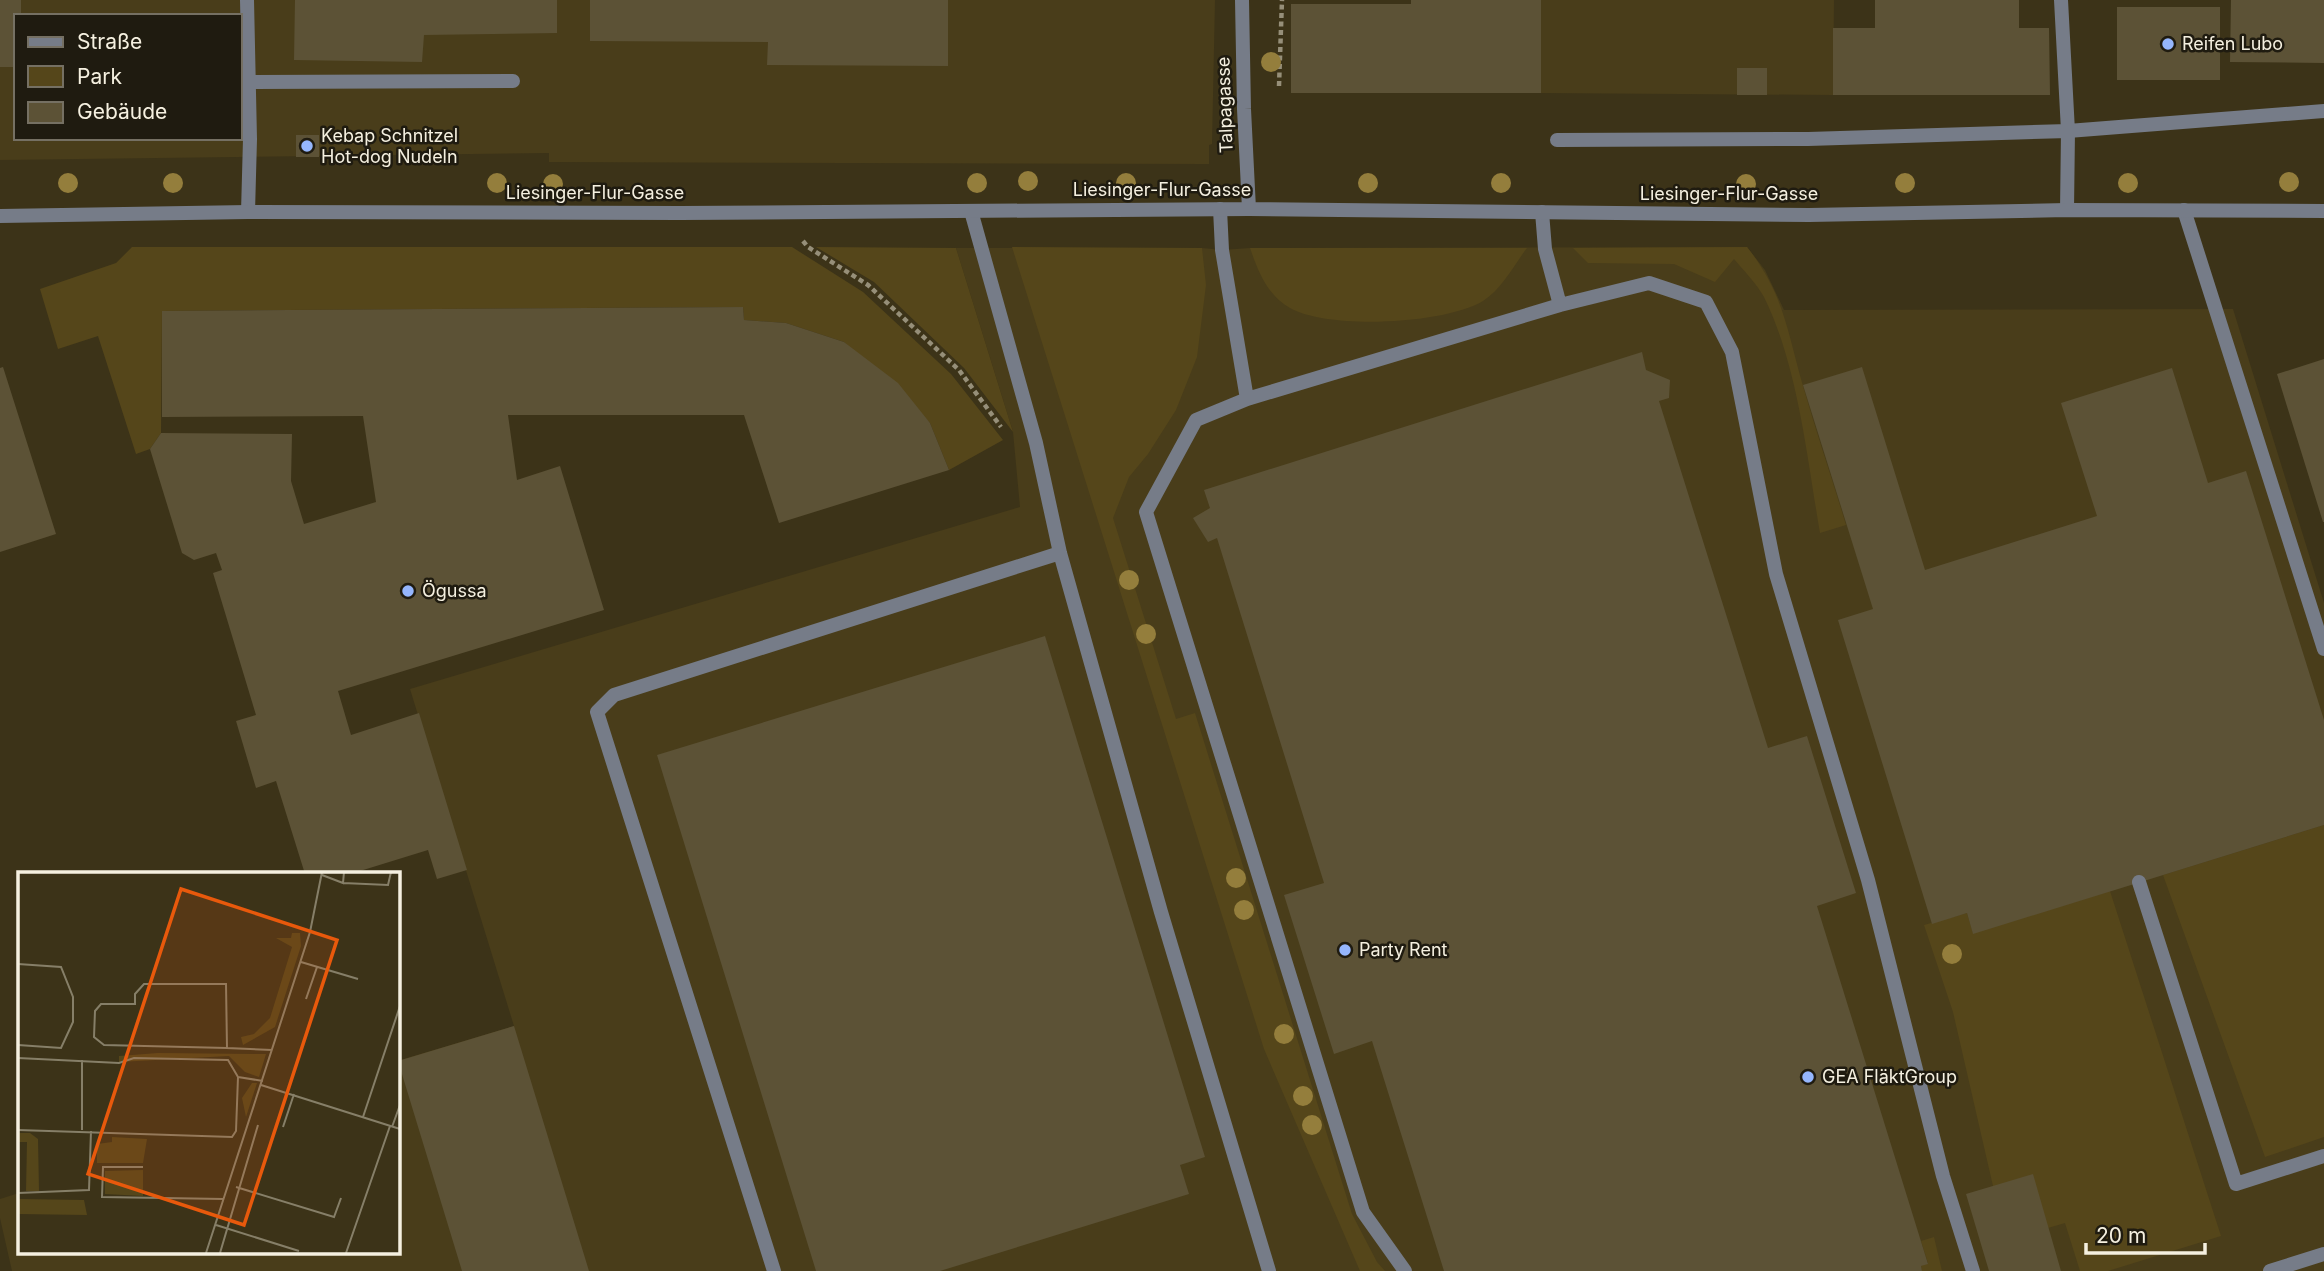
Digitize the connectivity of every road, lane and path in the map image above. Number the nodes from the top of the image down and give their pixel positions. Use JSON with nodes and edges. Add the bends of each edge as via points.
{"nodes":[{"id":1,"x":247,"y":0,"type":"edge"},
{"id":2,"x":1242,"y":0,"type":"edge"},
{"id":3,"x":1282,"y":0,"type":"edge"},
{"id":4,"x":2061,"y":0,"type":"edge"},
{"id":5,"x":513,"y":81,"type":"dead end"},
{"id":6,"x":249,"y":82,"type":"junction"},
{"id":7,"x":1279,"y":86,"type":"dead end"},
{"id":8,"x":2324,"y":111,"type":"edge"},
{"id":9,"x":2067,"y":131,"type":"junction"},
{"id":10,"x":1557,"y":140,"type":"dead end"},
{"id":11,"x":1220,"y":209,"type":"junction"},
{"id":12,"x":1249,"y":209,"type":"junction"},
{"id":13,"x":2067,"y":210,"type":"junction"},
{"id":14,"x":2184,"y":210,"type":"junction"},
{"id":15,"x":971,"y":211,"type":"junction"},
{"id":16,"x":2324,"y":211,"type":"edge"},
{"id":17,"x":248,"y":212,"type":"junction"},
{"id":18,"x":1542,"y":212,"type":"junction"},
{"id":19,"x":0,"y":216,"type":"edge"},
{"id":20,"x":802,"y":240,"type":"dead end"},
{"id":21,"x":1560,"y":304,"type":"junction"},
{"id":22,"x":1247,"y":399,"type":"junction"},
{"id":23,"x":1036,"y":443,"type":"junction"},
{"id":24,"x":1060,"y":553,"type":"junction"},
{"id":25,"x":2324,"y":649,"type":"edge"},
{"id":26,"x":2139,"y":882,"type":"dead end"},
{"id":27,"x":2324,"y":1156,"type":"edge"},
{"id":28,"x":2324,"y":1254,"type":"edge"},
{"id":29,"x":774,"y":1271,"type":"edge"},
{"id":30,"x":1269,"y":1271,"type":"edge"},
{"id":31,"x":1405,"y":1271,"type":"edge"},
{"id":32,"x":1973,"y":1271,"type":"edge"},
{"id":33,"x":2270,"y":1271,"type":"edge"}],
"edges":[{"from":1,"to":6,"type":"street"},
{"from":2,"to":12,"type":"street","name":"Talpagasse"},
{"from":3,"to":7,"type":"path"},
{"from":4,"to":9,"type":"street"},
{"from":5,"to":6,"type":"street"},
{"from":6,"to":17,"type":"street"},
{"from":8,"to":9,"type":"street"},
{"from":9,"to":10,"type":"street"},
{"from":9,"to":13,"type":"street"},
{"from":11,"to":12,"type":"street","name":"Liesinger-Flur-Gasse"},
{"from":11,"to":15,"type":"street","name":"Liesinger-Flur-Gasse"},
{"from":11,"to":22,"type":"street","via":[[1222,250]]},
{"from":12,"to":18,"type":"street","name":"Liesinger-Flur-Gasse"},
{"from":13,"to":14,"type":"street","name":"Liesinger-Flur-Gasse"},
{"from":13,"to":18,"type":"street","name":"Liesinger-Flur-Gasse","via":[[1809,215]]},
{"from":14,"to":16,"type":"street","name":"Liesinger-Flur-Gasse"},
{"from":14,"to":25,"type":"street"},
{"from":15,"to":17,"type":"street","name":"Liesinger-Flur-Gasse"},
{"from":15,"to":23,"type":"street"},
{"from":17,"to":19,"type":"street","name":"Liesinger-Flur-Gasse"},
{"from":18,"to":21,"type":"street","via":[[1545,249]]},
{"from":20,"to":23,"type":"path","via":[[868,285],[958,370],[1008,436]]},
{"from":21,"to":22,"type":"street"},
{"from":21,"to":32,"type":"street","via":[[1649,283],[1706,302],[1732,352],[1776,574],[1868,880],[1943,1175]]},
{"from":22,"to":31,"type":"street","via":[[1196,420],[1146,512],[1363,1212]]},
{"from":23,"to":24,"type":"street"},
{"from":24,"to":29,"type":"street","via":[[614,695],[597,712]]},
{"from":24,"to":30,"type":"street"},
{"from":26,"to":27,"type":"street","via":[[2236,1184]]},
{"from":28,"to":33,"type":"street"}]}
